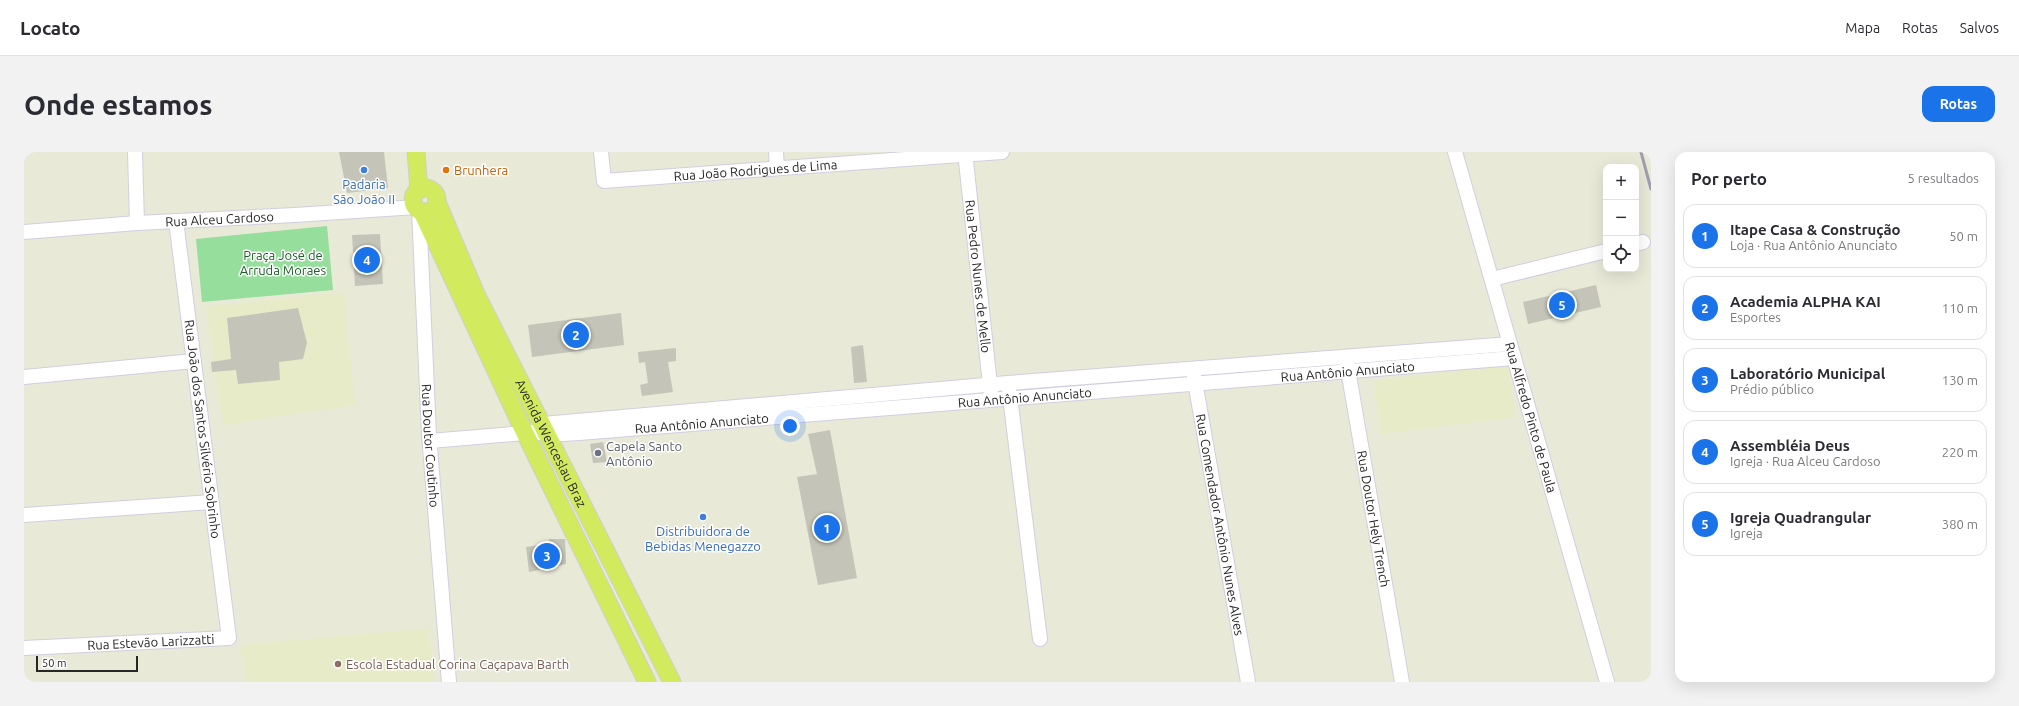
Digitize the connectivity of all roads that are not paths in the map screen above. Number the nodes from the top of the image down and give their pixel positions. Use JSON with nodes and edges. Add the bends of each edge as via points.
{"nodes":[{"id":1,"x":135,"y":152,"type":"edge"},
{"id":2,"x":416,"y":152,"type":"edge"},
{"id":3,"x":602,"y":152,"type":"edge"},
{"id":4,"x":776,"y":152,"type":"edge"},
{"id":5,"x":1002,"y":152,"type":"edge"},
{"id":6,"x":1455,"y":152,"type":"edge"},
{"id":7,"x":965,"y":153,"type":"edge"},
{"id":8,"x":778,"y":168,"type":"junction"},
{"id":9,"x":419,"y":190,"type":"junction"},
{"id":10,"x":437,"y":202,"type":"junction"},
{"id":11,"x":419,"y":209,"type":"junction"},
{"id":12,"x":176,"y":221,"type":"junction"},
{"id":13,"x":136,"y":223,"type":"junction"},
{"id":14,"x":24,"y":232,"type":"edge"},
{"id":15,"x":1603,"y":252,"type":"edge"},
{"id":16,"x":1492,"y":279,"type":"junction"},
{"id":17,"x":1510,"y":344,"type":"junction"},
{"id":18,"x":1346,"y":356,"type":"junction"},
{"id":19,"x":1514,"y":358,"type":"junction"},
{"id":20,"x":194,"y":362,"type":"junction"},
{"id":21,"x":1239,"y":364,"type":"junction"},
{"id":22,"x":1192,"y":368,"type":"junction"},
{"id":23,"x":1348,"y":372,"type":"junction"},
{"id":24,"x":24,"y":377,"type":"edge"},
{"id":25,"x":1240,"y":380,"type":"junction"},
{"id":26,"x":1008,"y":383,"type":"junction"},
{"id":27,"x":1195,"y":384,"type":"junction"},
{"id":28,"x":990,"y":385,"type":"junction"},
{"id":29,"x":1010,"y":399,"type":"junction"},
{"id":30,"x":992,"y":400,"type":"junction"},
{"id":31,"x":812,"y":407,"type":"junction"},
{"id":32,"x":538,"y":431,"type":"junction"},
{"id":33,"x":430,"y":441,"type":"junction"},
{"id":34,"x":212,"y":502,"type":"junction"},
{"id":35,"x":24,"y":515,"type":"edge"},
{"id":36,"x":623,"y":585,"type":"junction"},
{"id":37,"x":604,"y":594,"type":"junction"},
{"id":38,"x":229,"y":638,"type":"joint"},
{"id":39,"x":1040,"y":639,"type":"dead end"},
{"id":40,"x":24,"y":648,"type":"edge"},
{"id":41,"x":449,"y":682,"type":"edge"},
{"id":42,"x":647,"y":682,"type":"edge"},
{"id":43,"x":672,"y":682,"type":"edge"},
{"id":44,"x":1248,"y":682,"type":"edge"},
{"id":45,"x":1402,"y":682,"type":"edge"},
{"id":46,"x":1607,"y":682,"type":"edge"}],
"edges":[{"from":1,"to":13,"type":"street"},
{"from":2,"to":9,"type":"main road"},
{"from":3,"to":8,"type":"street","name":"Rua João Rodrigues de Lima","via":[[604,181]]},
{"from":4,"to":8,"type":"street"},
{"from":5,"to":7,"type":"street","name":"Rua João Rodrigues de Lima"},
{"from":6,"to":16,"type":"street","name":"Rua Alfredo Pinto de Paula"},
{"from":7,"to":8,"type":"street","name":"Rua João Rodrigues de Lima"},
{"from":7,"to":28,"type":"street","name":"Rua Pedro Nunes de Mello"},
{"from":9,"to":10,"type":"main road","via":[[427,188],[434,192]]},
{"from":9,"to":11,"type":"main road","via":[[413,199]]},
{"from":10,"to":11,"type":"main road","via":[[430,211]]},
{"from":10,"to":32,"type":"main road","name":"Avenida Wenceslau Braz"},
{"from":11,"to":12,"type":"street","name":"Rua Alceu Cardoso"},
{"from":11,"to":32,"type":"main road","name":"Avenida Wenceslau Braz"},
{"from":11,"to":33,"type":"street","name":"Rua Doutor Coutinho"},
{"from":12,"to":13,"type":"street","name":"Rua Alceu Cardoso"},
{"from":12,"to":20,"type":"street","name":"Rua João dos Santos Silvério Sobrinho"},
{"from":13,"to":14,"type":"street","name":"Rua Alceu Cardoso"},
{"from":15,"to":16,"type":"street"},
{"from":16,"to":17,"type":"street","name":"Rua Alfredo Pinto de Paula"},
{"from":17,"to":18,"type":"street","name":"Rua Antônio Anunciato"},
{"from":17,"to":19,"type":"street","name":"Rua Alfredo Pinto de Paula"},
{"from":18,"to":21,"type":"street","name":"Rua Antônio Anunciato"},
{"from":18,"to":23,"type":"street","name":"Rua Doutor Hely Trench"},
{"from":19,"to":23,"type":"street","name":"Rua Antônio Anunciato"},
{"from":19,"to":46,"type":"street","name":"Rua Alfredo Pinto de Paula"},
{"from":20,"to":24,"type":"street"},
{"from":20,"to":34,"type":"street","name":"Rua João dos Santos Silvério Sobrinho"},
{"from":21,"to":22,"type":"street","name":"Rua Antônio Anunciato"},
{"from":21,"to":25,"type":"street"},
{"from":22,"to":26,"type":"street","name":"Rua Antônio Anunciato"},
{"from":22,"to":27,"type":"street","name":"Rua Comendador Antônio Nunes Alves"},
{"from":23,"to":25,"type":"street","name":"Rua Antônio Anunciato"},
{"from":23,"to":45,"type":"street","name":"Rua Doutor Hely Trench"},
{"from":25,"to":27,"type":"street","name":"Rua Antônio Anunciato"},
{"from":26,"to":28,"type":"street","name":"Rua Antônio Anunciato"},
{"from":26,"to":29,"type":"street"},
{"from":27,"to":29,"type":"street","name":"Rua Antônio Anunciato"},
{"from":27,"to":44,"type":"street","name":"Rua Comendador Antônio Nunes Alves"},
{"from":28,"to":30,"type":"street","name":"Rua Pedro Nunes de Mello"},
{"from":28,"to":31,"type":"street","name":"Rua Antônio Anunciato"},
{"from":29,"to":30,"type":"street","name":"Rua Antônio Anunciato"},
{"from":29,"to":39,"type":"street"},
{"from":30,"to":31,"type":"street","name":"Rua Antônio Anunciato"},
{"from":31,"to":32,"type":"street","name":"Rua Antônio Anunciato"},
{"from":32,"to":33,"type":"street","name":"Rua Antônio Anunciato"},
{"from":32,"to":36,"type":"main road","name":"Avenida Wenceslau Braz"},
{"from":32,"to":37,"type":"main road","name":"Avenida Wenceslau Braz"},
{"from":33,"to":41,"type":"street","name":"Rua Doutor Coutinho"},
{"from":34,"to":35,"type":"street"},
{"from":34,"to":38,"type":"street","name":"Rua João dos Santos Silvério Sobrinho"},
{"from":36,"to":37,"type":"main road"},
{"from":36,"to":43,"type":"main road","name":"Avenida Wenceslau Braz"},
{"from":37,"to":42,"type":"main road","name":"Avenida Wenceslau Braz"},
{"from":38,"to":40,"type":"street","name":"Rua Estevão Larizzatti"}]}
